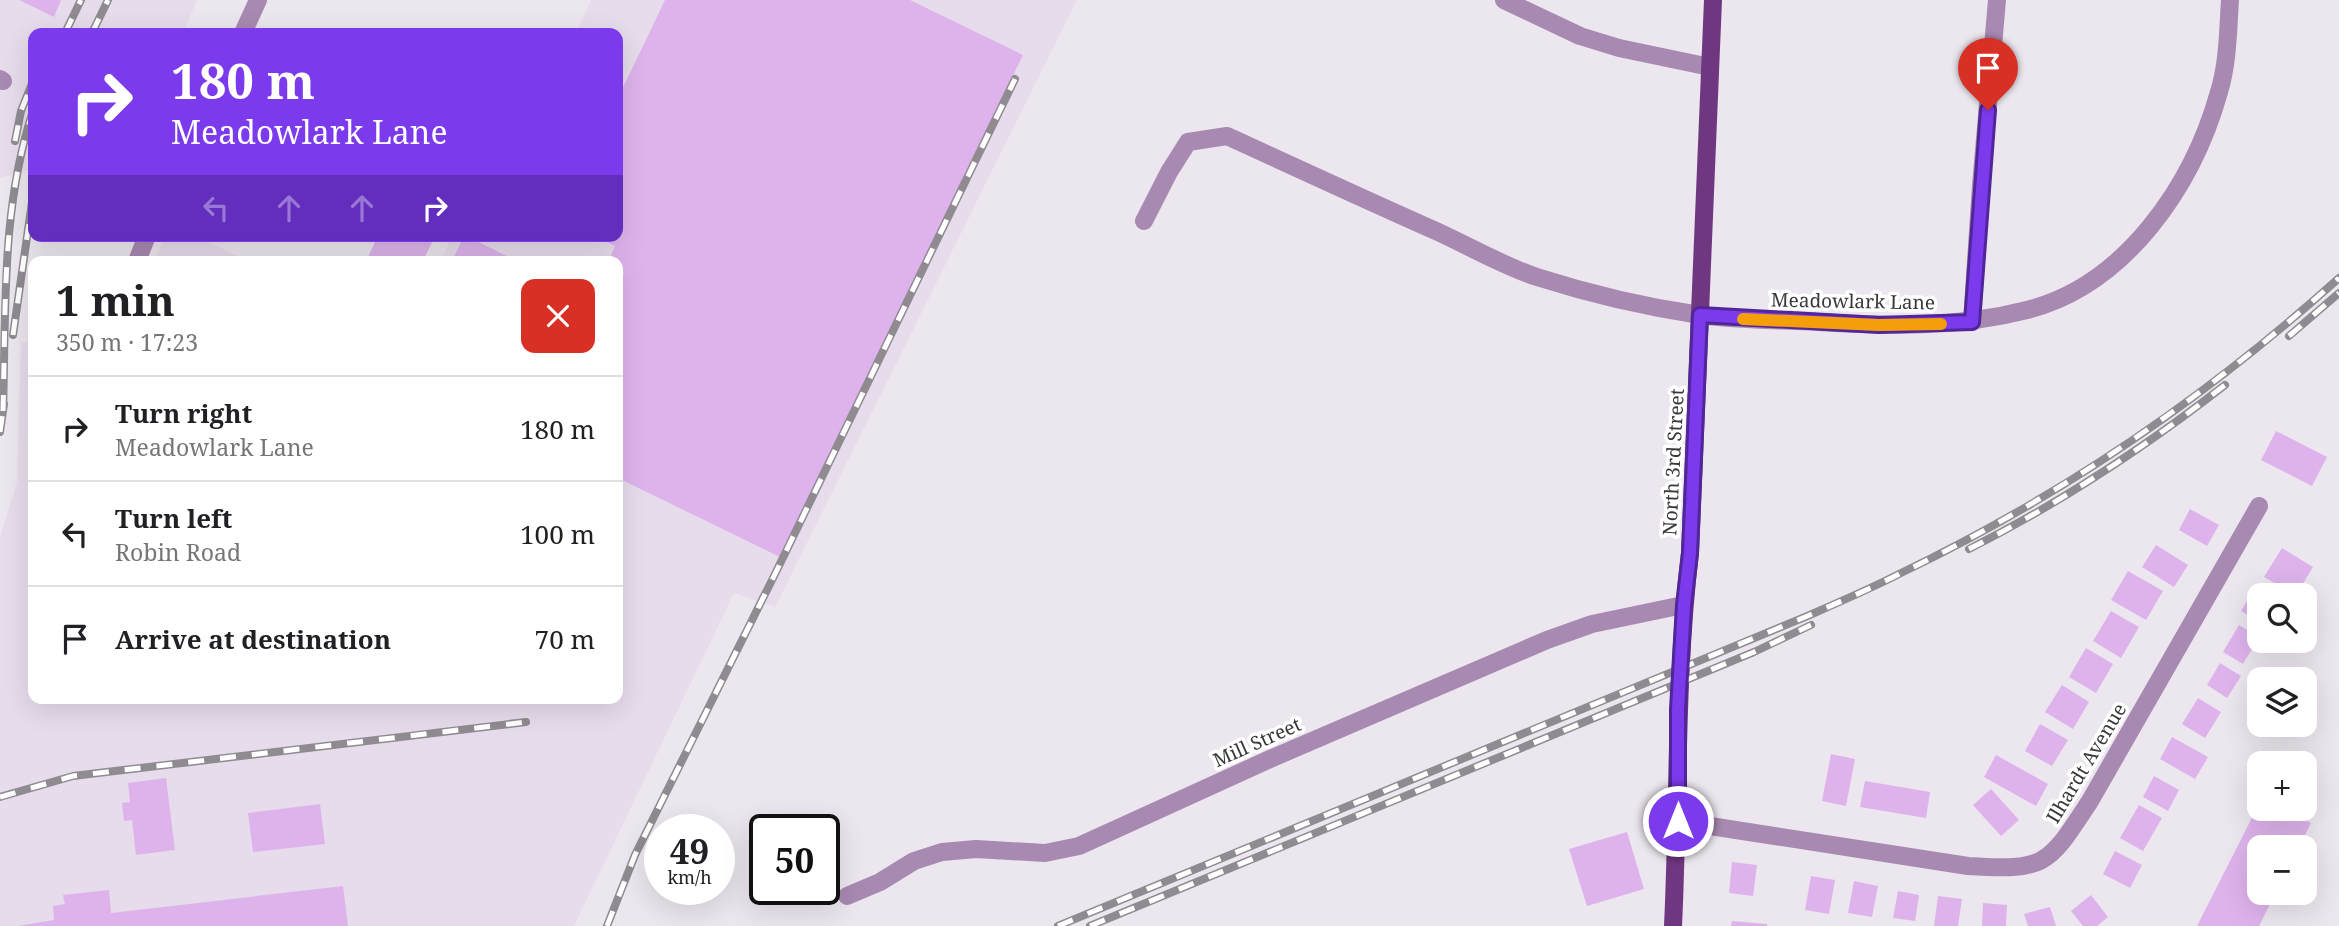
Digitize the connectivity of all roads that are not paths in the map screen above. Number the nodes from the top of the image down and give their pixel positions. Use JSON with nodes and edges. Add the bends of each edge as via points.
{"nodes":[{"id":1,"x":258,"y":0,"type":"edge"},
{"id":2,"x":1504,"y":0,"type":"edge"},
{"id":3,"x":1713,"y":0,"type":"edge"},
{"id":4,"x":1997,"y":0,"type":"edge"},
{"id":5,"x":2230,"y":0,"type":"edge"},
{"id":6,"x":245,"y":28,"type":"edge"},
{"id":7,"x":1710,"y":67,"type":"junction"},
{"id":8,"x":1144,"y":221,"type":"dead end"},
{"id":9,"x":1700,"y":315,"type":"junction"},
{"id":10,"x":1972,"y":322,"type":"junction"},
{"id":11,"x":2259,"y":506,"type":"dead end"},
{"id":12,"x":1684,"y":605,"type":"junction"},
{"id":13,"x":1678,"y":821,"type":"junction"},
{"id":14,"x":847,"y":896,"type":"dead end"},
{"id":15,"x":1673,"y":926,"type":"edge"}],
"edges":[{"from":1,"to":6,"type":"street"},
{"from":2,"to":7,"type":"street","via":[[1580,36]]},
{"from":3,"to":7,"type":"main road","name":"North 3rd Street"},
{"from":4,"to":10,"type":"street"},
{"from":5,"to":10,"type":"street","name":"Meadowlark Lane","via":[[2220,89],[2203,140],[2162,211],[2110,266],[2072,292],[2030,309]]},
{"from":7,"to":9,"type":"main road","name":"North 3rd Street"},
{"from":8,"to":9,"type":"street","name":"Meadowlark Lane","via":[[1188,142],[1227,136],[1535,276]]},
{"from":9,"to":10,"type":"street","name":"Meadowlark Lane","via":[[1879,325]]},
{"from":9,"to":12,"type":"main road","name":"North 3rd Street"},
{"from":11,"to":13,"type":"street","name":"Ilhardt Avenue","via":[[2090,801],[2061,845],[2039,863],[2013,869],[1968,866]]},
{"from":12,"to":13,"type":"main road","name":"North 3rd Street"},
{"from":12,"to":14,"type":"street","name":"Mill Street","via":[[1592,624],[1547,640],[1079,846],[1045,853],[942,852]]},
{"from":13,"to":15,"type":"main road","name":"North 3rd Street"}]}
